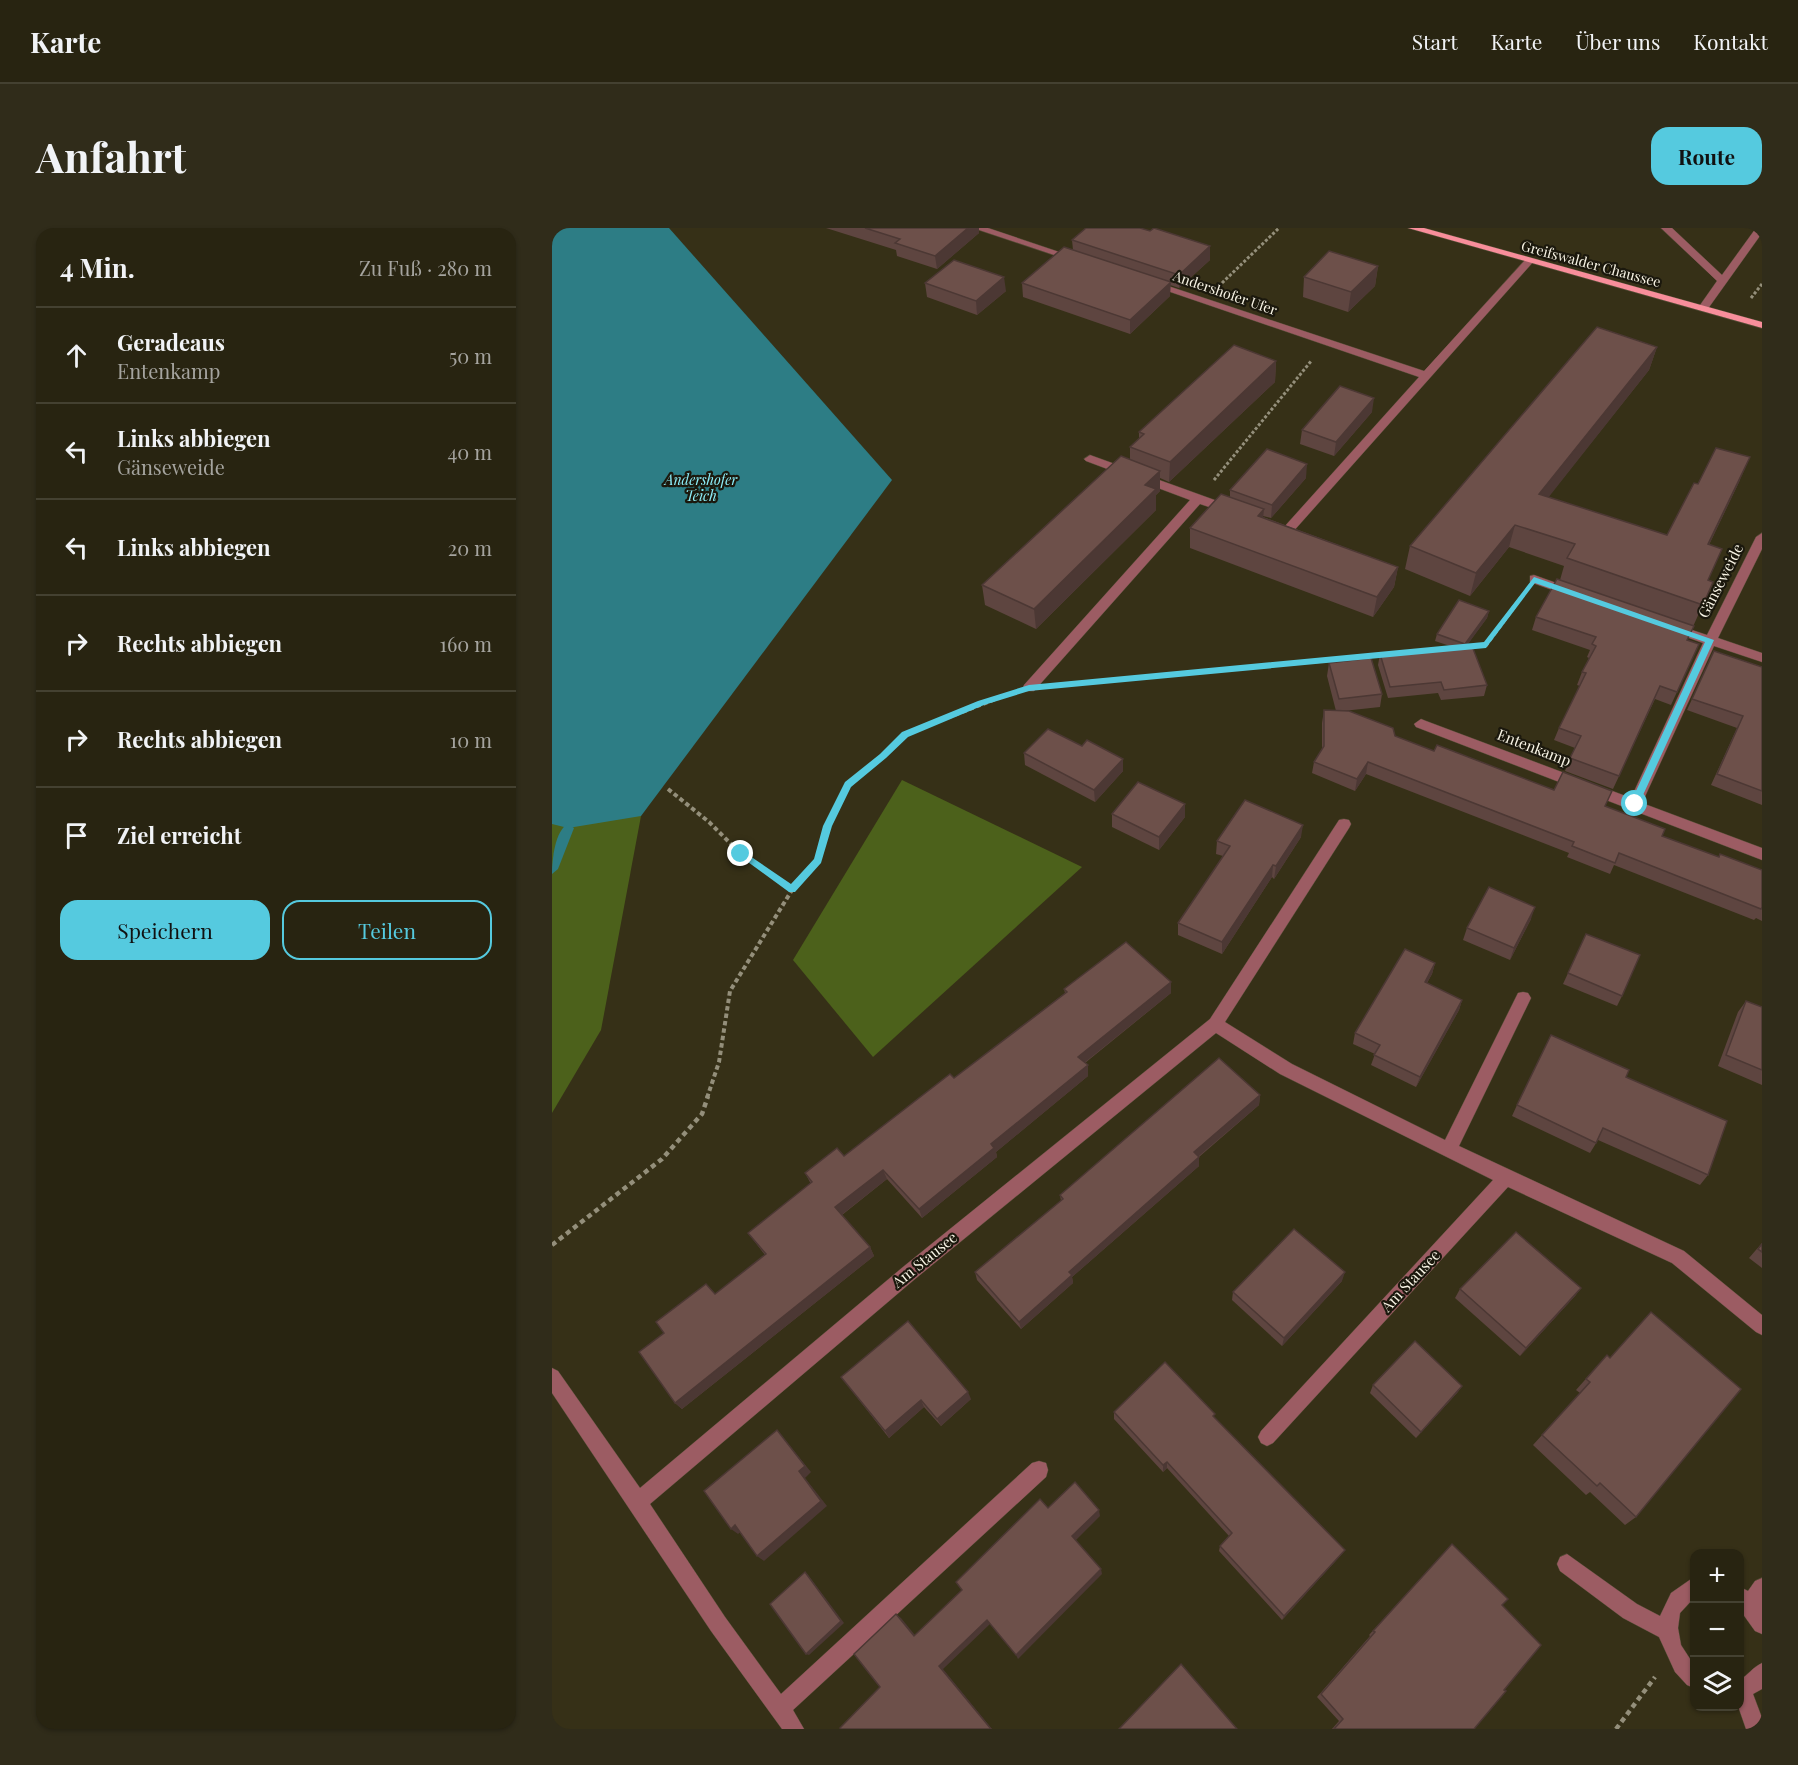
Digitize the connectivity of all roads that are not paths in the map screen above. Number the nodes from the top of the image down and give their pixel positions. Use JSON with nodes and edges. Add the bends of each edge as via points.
{"nodes":[{"id":1,"x":978,"y":228,"type":"edge"},
{"id":2,"x":1413,"y":228,"type":"edge"},
{"id":3,"x":1666,"y":228,"type":"edge"},
{"id":4,"x":1761,"y":228,"type":"edge"},
{"id":5,"x":1529,"y":261,"type":"junction"},
{"id":6,"x":1091,"y":264,"type":"edge"},
{"id":7,"x":1136,"y":279,"type":"edge"},
{"id":8,"x":1722,"y":280,"type":"junction"},
{"id":9,"x":1703,"y":308,"type":"junction"},
{"id":10,"x":1762,"y":325,"type":"edge"},
{"id":11,"x":1425,"y":375,"type":"junction"},
{"id":12,"x":1090,"y":459,"type":"dead end"},
{"id":13,"x":1198,"y":499,"type":"junction"},
{"id":14,"x":1243,"y":515,"type":"edge"},
{"id":15,"x":1265,"y":523,"type":"edge"},
{"id":16,"x":1762,"y":537,"type":"edge"},
{"id":17,"x":1534,"y":579,"type":"road end"},
{"id":18,"x":1589,"y":598,"type":"edge"},
{"id":19,"x":1655,"y":621,"type":"edge"},
{"id":20,"x":1710,"y":640,"type":"junction"},
{"id":21,"x":1762,"y":658,"type":"edge"},
{"id":22,"x":1029,"y":688,"type":"road end"},
{"id":23,"x":1421,"y":724,"type":"dead end"},
{"id":24,"x":1635,"y":804,"type":"junction"},
{"id":25,"x":1344,"y":824,"type":"dead end"},
{"id":26,"x":1762,"y":854,"type":"edge"},
{"id":27,"x":1523,"y":998,"type":"dead end"},
{"id":28,"x":1215,"y":1024,"type":"junction"},
{"id":29,"x":1449,"y":1149,"type":"junction"},
{"id":30,"x":1506,"y":1178,"type":"junction"},
{"id":31,"x":1762,"y":1326,"type":"edge"},
{"id":32,"x":552,"y":1377,"type":"edge"},
{"id":33,"x":1267,"y":1437,"type":"dead end"},
{"id":34,"x":1039,"y":1470,"type":"dead end"},
{"id":35,"x":638,"y":1502,"type":"junction"},
{"id":36,"x":1567,"y":1564,"type":"dead end"},
{"id":37,"x":1762,"y":1588,"type":"edge"},
{"id":38,"x":1690,"y":1590,"type":"edge"},
{"id":39,"x":1744,"y":1601,"type":"edge"},
{"id":40,"x":1762,"y":1624,"type":"edge"},
{"id":41,"x":1669,"y":1631,"type":"junction"},
{"id":42,"x":1762,"y":1673,"type":"edge"},
{"id":43,"x":1690,"y":1674,"type":"edge"},
{"id":44,"x":1744,"y":1689,"type":"edge"},
{"id":45,"x":1744,"y":1699,"type":"edge"},
{"id":46,"x":780,"y":1708,"type":"junction"},
{"id":47,"x":794,"y":1729,"type":"edge"},
{"id":48,"x":1756,"y":1729,"type":"edge"}],
"edges":[{"from":1,"to":6,"type":"street"},
{"from":2,"to":5,"type":"main road","name":"Greifswalder Chaussee"},
{"from":3,"to":8,"type":"street"},
{"from":4,"to":8,"type":"street"},
{"from":5,"to":9,"type":"main road","name":"Greifswalder Chaussee"},
{"from":5,"to":11,"type":"street"},
{"from":7,"to":11,"type":"street","name":"Andershofer Ufer"},
{"from":8,"to":9,"type":"street"},
{"from":9,"to":10,"type":"main road","name":"Greifswalder Chaussee"},
{"from":11,"to":15,"type":"street","via":[[1287,531]]},
{"from":12,"to":13,"type":"street"},
{"from":13,"to":14,"type":"street"},
{"from":13,"to":22,"type":"street"},
{"from":16,"to":20,"type":"street","name":"Gänseweide"},
{"from":17,"to":18,"type":"street"},
{"from":19,"to":20,"type":"street","name":"Gänseweide"},
{"from":20,"to":21,"type":"street","name":"Gänseweide"},
{"from":20,"to":24,"type":"street"},
{"from":23,"to":24,"type":"street","name":"Entenkamp"},
{"from":24,"to":26,"type":"street","name":"Entenkamp"},
{"from":25,"to":28,"type":"street","name":"Am Stausee"},
{"from":27,"to":29,"type":"street"},
{"from":28,"to":29,"type":"street","via":[[1286,1069]]},
{"from":28,"to":35,"type":"street","name":"Am Stausee","via":[[909,1273]]},
{"from":29,"to":30,"type":"street"},
{"from":30,"to":31,"type":"street","via":[[1678,1257]]},
{"from":30,"to":33,"type":"street","name":"Am Stausee"},
{"from":32,"to":35,"type":"street"},
{"from":34,"to":46,"type":"street"},
{"from":35,"to":46,"type":"street","via":[[718,1624]]},
{"from":36,"to":41,"type":"street","via":[[1630,1611]]},
{"from":37,"to":39,"type":"street"},
{"from":38,"to":41,"type":"street","via":[[1671,1611]]},
{"from":39,"to":40,"type":"street"},
{"from":41,"to":43,"type":"street","via":[[1674,1652]]},
{"from":42,"to":44,"type":"street"},
{"from":45,"to":48,"type":"street"},
{"from":46,"to":47,"type":"street"}]}
